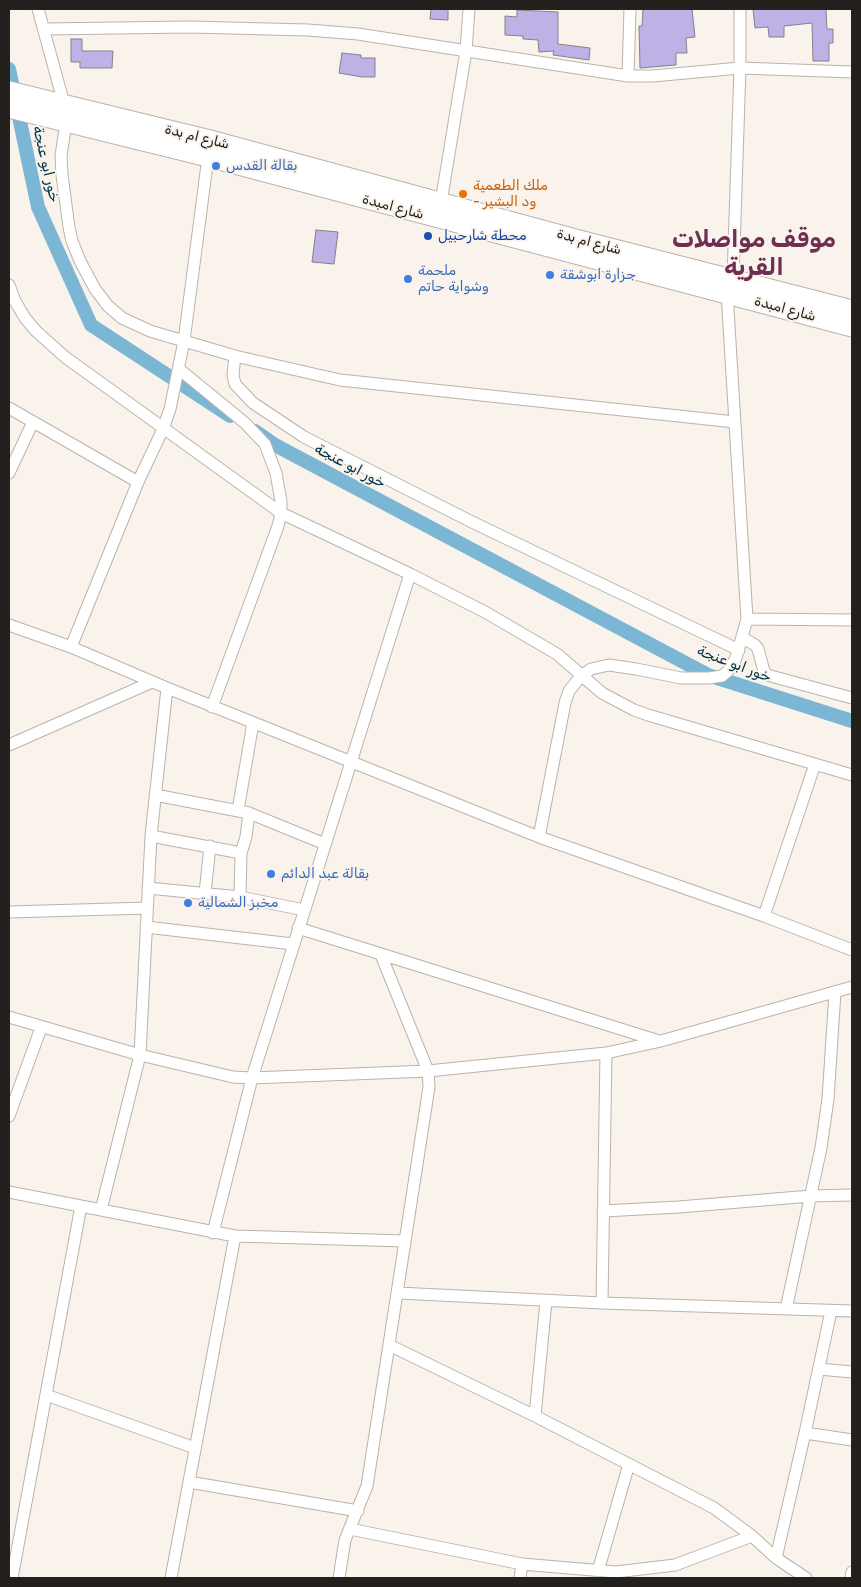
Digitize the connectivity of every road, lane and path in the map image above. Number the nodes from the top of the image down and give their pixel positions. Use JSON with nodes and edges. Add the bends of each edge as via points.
{"nodes":[{"id":1,"x":38,"y":9,"type":"edge"},
{"id":2,"x":469,"y":9,"type":"edge"},
{"id":3,"x":630,"y":9,"type":"edge"},
{"id":4,"x":740,"y":9,"type":"edge"},
{"id":5,"x":44,"y":29,"type":"junction"},
{"id":6,"x":466,"y":51,"type":"junction"},
{"id":7,"x":740,"y":68,"type":"junction"},
{"id":8,"x":852,"y":72,"type":"edge"},
{"id":9,"x":628,"y":76,"type":"junction"},
{"id":10,"x":9,"y":91,"type":"edge"},
{"id":11,"x":9,"y":108,"type":"edge"},
{"id":12,"x":58,"y":111,"type":"junction"},
{"id":13,"x":208,"y":157,"type":"junction"},
{"id":14,"x":441,"y":202,"type":"junction"},
{"id":15,"x":9,"y":285,"type":"edge"},
{"id":16,"x":730,"y":286,"type":"junction"},
{"id":17,"x":12,"y":301,"type":"edge"},
{"id":18,"x":797,"y":304,"type":"junction"},
{"id":19,"x":852,"y":310,"type":"edge"},
{"id":20,"x":852,"y":327,"type":"edge"},
{"id":21,"x":184,"y":341,"type":"junction"},
{"id":22,"x":235,"y":356,"type":"junction"},
{"id":23,"x":178,"y":370,"type":"junction"},
{"id":24,"x":9,"y":408,"type":"edge"},
{"id":25,"x":33,"y":422,"type":"junction"},
{"id":26,"x":735,"y":422,"type":"junction"},
{"id":27,"x":163,"y":429,"type":"junction"},
{"id":28,"x":9,"y":474,"type":"edge"},
{"id":29,"x":138,"y":482,"type":"junction"},
{"id":30,"x":281,"y":513,"type":"junction"},
{"id":31,"x":410,"y":574,"type":"junction"},
{"id":32,"x":747,"y":619,"type":"junction"},
{"id":33,"x":852,"y":620,"type":"edge"},
{"id":34,"x":9,"y":624,"type":"edge"},
{"id":35,"x":743,"y":638,"type":"junction"},
{"id":36,"x":71,"y":647,"type":"junction"},
{"id":37,"x":739,"y":650,"type":"junction"},
{"id":38,"x":581,"y":676,"type":"junction"},
{"id":39,"x":152,"y":682,"type":"junction"},
{"id":40,"x":167,"y":688,"type":"junction"},
{"id":41,"x":852,"y":698,"type":"edge"},
{"id":42,"x":212,"y":707,"type":"junction"},
{"id":43,"x":253,"y":723,"type":"junction"},
{"id":44,"x":9,"y":745,"type":"edge"},
{"id":45,"x":350,"y":762,"type":"junction"},
{"id":46,"x":815,"y":764,"type":"junction"},
{"id":47,"x":852,"y":775,"type":"edge"},
{"id":48,"x":155,"y":795,"type":"junction"},
{"id":49,"x":244,"y":812,"type":"junction"},
{"id":50,"x":151,"y":836,"type":"junction"},
{"id":51,"x":539,"y":837,"type":"junction"},
{"id":52,"x":325,"y":844,"type":"junction"},
{"id":53,"x":210,"y":846,"type":"junction"},
{"id":54,"x":241,"y":853,"type":"junction"},
{"id":55,"x":148,"y":888,"type":"junction"},
{"id":56,"x":205,"y":893,"type":"junction"},
{"id":57,"x":240,"y":898,"type":"junction"},
{"id":58,"x":147,"y":908,"type":"junction"},
{"id":59,"x":304,"y":910,"type":"junction"},
{"id":60,"x":9,"y":912,"type":"edge"},
{"id":61,"x":764,"y":916,"type":"junction"},
{"id":62,"x":146,"y":927,"type":"junction"},
{"id":63,"x":298,"y":928,"type":"junction"},
{"id":64,"x":293,"y":944,"type":"junction"},
{"id":65,"x":852,"y":950,"type":"edge"},
{"id":66,"x":381,"y":955,"type":"junction"},
{"id":67,"x":852,"y":987,"type":"edge"},
{"id":68,"x":835,"y":992,"type":"junction"},
{"id":69,"x":9,"y":1017,"type":"edge"},
{"id":70,"x":41,"y":1028,"type":"junction"},
{"id":71,"x":661,"y":1041,"type":"junction"},
{"id":72,"x":606,"y":1053,"type":"junction"},
{"id":73,"x":140,"y":1056,"type":"junction"},
{"id":74,"x":428,"y":1071,"type":"junction"},
{"id":75,"x":252,"y":1078,"type":"junction"},
{"id":76,"x":9,"y":1116,"type":"edge"},
{"id":77,"x":9,"y":1192,"type":"edge"},
{"id":78,"x":852,"y":1195,"type":"edge"},
{"id":79,"x":811,"y":1196,"type":"junction"},
{"id":80,"x":81,"y":1206,"type":"junction"},
{"id":81,"x":101,"y":1210,"type":"junction"},
{"id":82,"x":603,"y":1211,"type":"junction"},
{"id":83,"x":212,"y":1232,"type":"junction"},
{"id":84,"x":234,"y":1236,"type":"junction"},
{"id":85,"x":405,"y":1241,"type":"junction"},
{"id":86,"x":398,"y":1293,"type":"junction"},
{"id":87,"x":546,"y":1301,"type":"junction"},
{"id":88,"x":602,"y":1303,"type":"junction"},
{"id":89,"x":786,"y":1309,"type":"junction"},
{"id":90,"x":831,"y":1311,"type":"junction"},
{"id":91,"x":852,"y":1311,"type":"edge"},
{"id":92,"x":389,"y":1344,"type":"junction"},
{"id":93,"x":819,"y":1370,"type":"junction"},
{"id":94,"x":852,"y":1372,"type":"edge"},
{"id":95,"x":46,"y":1395,"type":"junction"},
{"id":96,"x":535,"y":1416,"type":"junction"},
{"id":97,"x":806,"y":1433,"type":"junction"},
{"id":98,"x":852,"y":1440,"type":"edge"},
{"id":99,"x":195,"y":1448,"type":"junction"},
{"id":100,"x":629,"y":1464,"type":"junction"},
{"id":101,"x":189,"y":1482,"type":"junction"},
{"id":102,"x":358,"y":1511,"type":"junction"},
{"id":103,"x":350,"y":1529,"type":"junction"},
{"id":104,"x":752,"y":1536,"type":"junction"},
{"id":105,"x":13,"y":1553,"type":"edge"},
{"id":106,"x":776,"y":1558,"type":"junction"},
{"id":107,"x":522,"y":1564,"type":"junction"},
{"id":108,"x":598,"y":1571,"type":"junction"},
{"id":109,"x":852,"y":1572,"type":"edge"},
{"id":110,"x":616,"y":1575,"type":"edge"},
{"id":111,"x":12,"y":1578,"type":"edge"},
{"id":112,"x":171,"y":1578,"type":"edge"},
{"id":113,"x":339,"y":1578,"type":"edge"},
{"id":114,"x":520,"y":1578,"type":"edge"},
{"id":115,"x":806,"y":1578,"type":"edge"},
{"id":116,"x":850,"y":1578,"type":"edge"}],
"edges":[{"from":1,"to":5,"type":"street"},
{"from":2,"to":6,"type":"street"},
{"from":3,"to":9,"type":"street"},
{"from":4,"to":7,"type":"street"},
{"from":5,"to":6,"type":"street","via":[[189,27],[308,30],[358,34]]},
{"from":5,"to":12,"type":"street"},
{"from":6,"to":9,"type":"street"},
{"from":6,"to":14,"type":"street"},
{"from":7,"to":8,"type":"street"},
{"from":7,"to":9,"type":"street"},
{"from":7,"to":16,"type":"street"},
{"from":10,"to":12,"type":"main road","name":"شارع ام بدة"},
{"from":11,"to":12,"type":"main road","name":"شارع ام بدة"},
{"from":12,"to":13,"type":"main road","name":"شارع امبدة"},
{"from":12,"to":14,"type":"main road","name":"شارع ام بدة","via":[[210,140]]},
{"from":12,"to":21,"type":"street","via":[[62,175],[72,241],[84,269],[102,299],[122,318]]},
{"from":13,"to":16,"type":"main road","name":"شارع امبدة","via":[[576,255]]},
{"from":13,"to":21,"type":"street"},
{"from":14,"to":16,"type":"main road","name":"شارع ام بدة"},
{"from":15,"to":17,"type":"street"},
{"from":16,"to":18,"type":"main road"},
{"from":16,"to":26,"type":"street"},
{"from":17,"to":27,"type":"street","via":[[36,331],[65,357]]},
{"from":18,"to":19,"type":"main road"},
{"from":18,"to":20,"type":"main road","name":"شارع امبدة"},
{"from":21,"to":22,"type":"street"},
{"from":21,"to":23,"type":"street"},
{"from":22,"to":26,"type":"street","via":[[368,384]]},
{"from":22,"to":37,"type":"street","via":[[234,384],[252,403],[304,437]]},
{"from":23,"to":27,"type":"street"},
{"from":23,"to":30,"type":"street","via":[[245,423],[265,444],[276,473]]},
{"from":24,"to":25,"type":"street"},
{"from":25,"to":28,"type":"street"},
{"from":25,"to":29,"type":"street"},
{"from":26,"to":32,"type":"street"},
{"from":27,"to":29,"type":"street"},
{"from":27,"to":30,"type":"street"},
{"from":29,"to":36,"type":"street"},
{"from":30,"to":31,"type":"street"},
{"from":30,"to":42,"type":"street"},
{"from":31,"to":38,"type":"street","via":[[545,646]]},
{"from":31,"to":45,"type":"street"},
{"from":32,"to":33,"type":"street"},
{"from":32,"to":35,"type":"street"},
{"from":34,"to":36,"type":"street"},
{"from":35,"to":37,"type":"street"},
{"from":35,"to":41,"type":"street","via":[[758,649],[767,675]]},
{"from":36,"to":39,"type":"street"},
{"from":37,"to":38,"type":"street","via":[[722,676],[681,678],[609,665],[591,669]]},
{"from":38,"to":46,"type":"street","via":[[602,693],[648,715]]},
{"from":38,"to":51,"type":"street","via":[[569,691],[565,703]]},
{"from":39,"to":40,"type":"street"},
{"from":39,"to":44,"type":"street"},
{"from":40,"to":42,"type":"street"},
{"from":40,"to":48,"type":"street"},
{"from":42,"to":43,"type":"street"},
{"from":43,"to":45,"type":"street"},
{"from":43,"to":49,"type":"street"},
{"from":45,"to":51,"type":"street"},
{"from":45,"to":52,"type":"street"},
{"from":46,"to":47,"type":"street"},
{"from":46,"to":61,"type":"street"},
{"from":48,"to":49,"type":"street"},
{"from":48,"to":50,"type":"street"},
{"from":49,"to":52,"type":"street"},
{"from":49,"to":54,"type":"street","via":[[246,837]]},
{"from":50,"to":53,"type":"street"},
{"from":50,"to":55,"type":"street"},
{"from":51,"to":61,"type":"street"},
{"from":52,"to":59,"type":"street"},
{"from":53,"to":54,"type":"street"},
{"from":53,"to":56,"type":"street"},
{"from":54,"to":57,"type":"street"},
{"from":55,"to":56,"type":"street"},
{"from":55,"to":58,"type":"street"},
{"from":56,"to":57,"type":"street"},
{"from":57,"to":59,"type":"street"},
{"from":58,"to":60,"type":"street"},
{"from":58,"to":62,"type":"street"},
{"from":59,"to":63,"type":"street"},
{"from":61,"to":65,"type":"street"},
{"from":62,"to":64,"type":"street"},
{"from":62,"to":73,"type":"street"},
{"from":63,"to":64,"type":"street"},
{"from":63,"to":66,"type":"street"},
{"from":64,"to":75,"type":"street"},
{"from":66,"to":71,"type":"street"},
{"from":66,"to":74,"type":"street"},
{"from":67,"to":68,"type":"street"},
{"from":68,"to":71,"type":"street"},
{"from":68,"to":79,"type":"street","via":[[824,1129]]},
{"from":69,"to":70,"type":"street"},
{"from":70,"to":73,"type":"street"},
{"from":70,"to":76,"type":"street"},
{"from":71,"to":72,"type":"street"},
{"from":72,"to":74,"type":"street"},
{"from":72,"to":82,"type":"street"},
{"from":73,"to":75,"type":"street","via":[[232,1077]]},
{"from":73,"to":81,"type":"street"},
{"from":74,"to":75,"type":"street"},
{"from":74,"to":85,"type":"street","via":[[428,1100]]},
{"from":75,"to":83,"type":"street"},
{"from":77,"to":80,"type":"street"},
{"from":78,"to":79,"type":"street"},
{"from":79,"to":82,"type":"street"},
{"from":79,"to":89,"type":"street"},
{"from":80,"to":81,"type":"street"},
{"from":80,"to":95,"type":"street"},
{"from":81,"to":83,"type":"street"},
{"from":82,"to":88,"type":"street"},
{"from":83,"to":84,"type":"street"},
{"from":84,"to":85,"type":"street"},
{"from":84,"to":99,"type":"street"},
{"from":85,"to":86,"type":"street"},
{"from":86,"to":87,"type":"street"},
{"from":86,"to":92,"type":"street"},
{"from":87,"to":88,"type":"street"},
{"from":87,"to":96,"type":"street"},
{"from":88,"to":89,"type":"street"},
{"from":89,"to":90,"type":"street"},
{"from":90,"to":91,"type":"street"},
{"from":90,"to":93,"type":"street"},
{"from":92,"to":96,"type":"street"},
{"from":92,"to":102,"type":"street","via":[[367,1486]]},
{"from":93,"to":94,"type":"street"},
{"from":93,"to":97,"type":"street"},
{"from":95,"to":99,"type":"street"},
{"from":95,"to":105,"type":"street"},
{"from":96,"to":100,"type":"street"},
{"from":97,"to":98,"type":"street"},
{"from":97,"to":106,"type":"street"},
{"from":99,"to":101,"type":"street"},
{"from":100,"to":104,"type":"street","via":[[714,1508]]},
{"from":100,"to":108,"type":"street"},
{"from":101,"to":102,"type":"street"},
{"from":101,"to":112,"type":"street"},
{"from":102,"to":103,"type":"street"},
{"from":103,"to":107,"type":"street"},
{"from":103,"to":113,"type":"street","via":[[341,1555]]},
{"from":104,"to":106,"type":"street"},
{"from":104,"to":110,"type":"street","via":[[675,1565]]},
{"from":105,"to":111,"type":"street"},
{"from":106,"to":115,"type":"street"},
{"from":107,"to":108,"type":"street"},
{"from":107,"to":114,"type":"street"},
{"from":108,"to":110,"type":"street"},
{"from":109,"to":116,"type":"street"}]}
